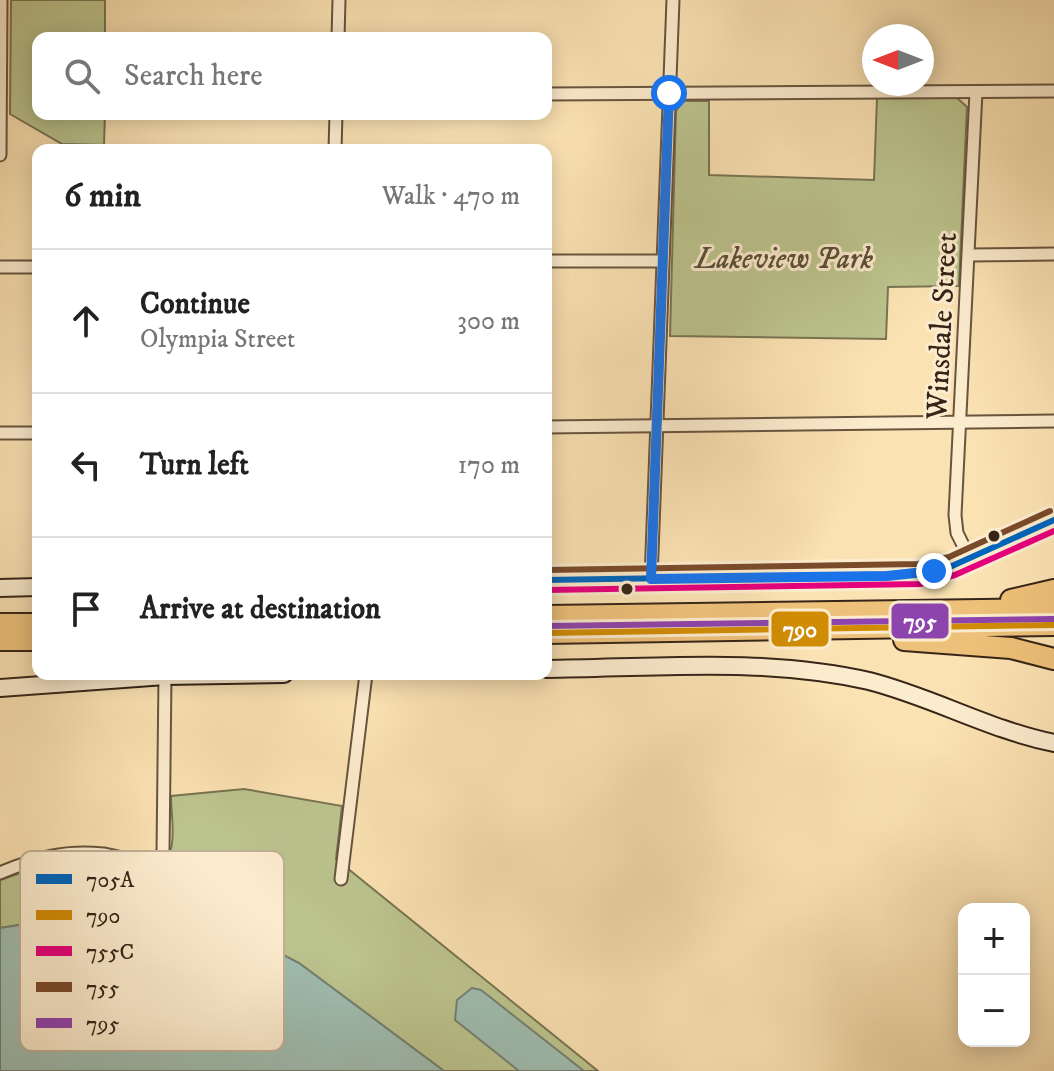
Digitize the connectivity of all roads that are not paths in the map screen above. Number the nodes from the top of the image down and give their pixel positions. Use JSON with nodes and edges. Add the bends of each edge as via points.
{"nodes":[{"id":1,"x":1,"y":0,"type":"edge"},
{"id":2,"x":339,"y":0,"type":"edge"},
{"id":3,"x":673,"y":0,"type":"edge"},
{"id":4,"x":338,"y":32,"type":"edge"},
{"id":5,"x":1054,"y":91,"type":"edge"},
{"id":6,"x":976,"y":92,"type":"junction"},
{"id":7,"x":669,"y":93,"type":"junction"},
{"id":8,"x":552,"y":94,"type":"edge"},
{"id":9,"x":1,"y":98,"type":"edge"},
{"id":10,"x":336,"y":120,"type":"edge"},
{"id":11,"x":335,"y":144,"type":"edge"},
{"id":12,"x":0,"y":155,"type":"edge"},
{"id":13,"x":1054,"y":254,"type":"edge"},
{"id":14,"x":969,"y":255,"type":"junction"},
{"id":15,"x":552,"y":261,"type":"edge"},
{"id":16,"x":662,"y":261,"type":"junction"},
{"id":17,"x":0,"y":267,"type":"edge"},
{"id":18,"x":32,"y":267,"type":"edge"},
{"id":19,"x":1054,"y":421,"type":"edge"},
{"id":20,"x":961,"y":422,"type":"junction"},
{"id":21,"x":657,"y":426,"type":"junction"},
{"id":22,"x":552,"y":427,"type":"edge"},
{"id":23,"x":0,"y":433,"type":"edge"},
{"id":24,"x":32,"y":433,"type":"edge"},
{"id":25,"x":1054,"y":520,"type":"edge"},
{"id":26,"x":970,"y":559,"type":"junction"},
{"id":27,"x":651,"y":579,"type":"junction"},
{"id":28,"x":552,"y":580,"type":"edge"},
{"id":29,"x":32,"y":587,"type":"edge"},
{"id":30,"x":0,"y":588,"type":"edge"},
{"id":31,"x":1054,"y":590,"type":"edge"},
{"id":32,"x":1054,"y":609,"type":"edge"},
{"id":33,"x":839,"y":612,"type":"junction"},
{"id":34,"x":552,"y":616,"type":"edge"},
{"id":35,"x":0,"y":624,"type":"edge"},
{"id":36,"x":32,"y":624,"type":"edge"},
{"id":37,"x":1054,"y":625,"type":"edge"},
{"id":38,"x":729,"y":630,"type":"junction"},
{"id":39,"x":552,"y":633,"type":"edge"},
{"id":40,"x":0,"y":640,"type":"edge"},
{"id":41,"x":32,"y":640,"type":"edge"},
{"id":42,"x":1054,"y":659,"type":"edge"},
{"id":43,"x":552,"y":669,"type":"edge"},
{"id":44,"x":110,"y":680,"type":"edge"},
{"id":45,"x":165,"y":680,"type":"edge"},
{"id":46,"x":365,"y":680,"type":"edge"},
{"id":47,"x":0,"y":688,"type":"edge"},
{"id":48,"x":1024,"y":733,"type":"junction"},
{"id":49,"x":1054,"y":733,"type":"edge"},
{"id":50,"x":1054,"y":743,"type":"edge"},
{"id":51,"x":163,"y":851,"type":"edge"},
{"id":52,"x":20,"y":865,"type":"edge"},
{"id":53,"x":0,"y":873,"type":"edge"},
{"id":54,"x":341,"y":879,"type":"dead end"}],
"edges":[{"from":1,"to":9,"type":"street"},
{"from":2,"to":4,"type":"street"},
{"from":3,"to":7,"type":"street"},
{"from":5,"to":6,"type":"street"},
{"from":6,"to":7,"type":"street"},
{"from":6,"to":14,"type":"street","name":"Winsdale Street"},
{"from":7,"to":8,"type":"street"},
{"from":7,"to":16,"type":"street"},
{"from":9,"to":12,"type":"street"},
{"from":10,"to":11,"type":"street"},
{"from":13,"to":14,"type":"street"},
{"from":14,"to":20,"type":"street","name":"Winsdale Street"},
{"from":15,"to":16,"type":"street"},
{"from":16,"to":21,"type":"street"},
{"from":17,"to":18,"type":"street"},
{"from":19,"to":20,"type":"street"},
{"from":20,"to":21,"type":"street"},
{"from":20,"to":26,"type":"street","name":"Winsdale Street","via":[[955,515]]},
{"from":21,"to":22,"type":"street"},
{"from":21,"to":27,"type":"street"},
{"from":23,"to":24,"type":"street"},
{"from":25,"to":26,"type":"street"},
{"from":26,"to":27,"type":"street","via":[[919,574]]},
{"from":27,"to":28,"type":"street"},
{"from":29,"to":30,"type":"street"},
{"from":31,"to":33,"type":"highway","via":[[1006,600]]},
{"from":32,"to":33,"type":"highway"},
{"from":33,"to":34,"type":"highway"},
{"from":35,"to":36,"type":"highway"},
{"from":37,"to":38,"type":"highway"},
{"from":38,"to":39,"type":"highway"},
{"from":38,"to":42,"type":"highway","via":[[1011,648]]},
{"from":40,"to":41,"type":"highway"},
{"from":43,"to":48,"type":"street","via":[[749,667],[821,672],[914,693]]},
{"from":44,"to":47,"type":"street"},
{"from":45,"to":51,"type":"street"},
{"from":46,"to":54,"type":"street"},
{"from":48,"to":49,"type":"street"},
{"from":48,"to":50,"type":"street"},
{"from":52,"to":53,"type":"street"}]}
